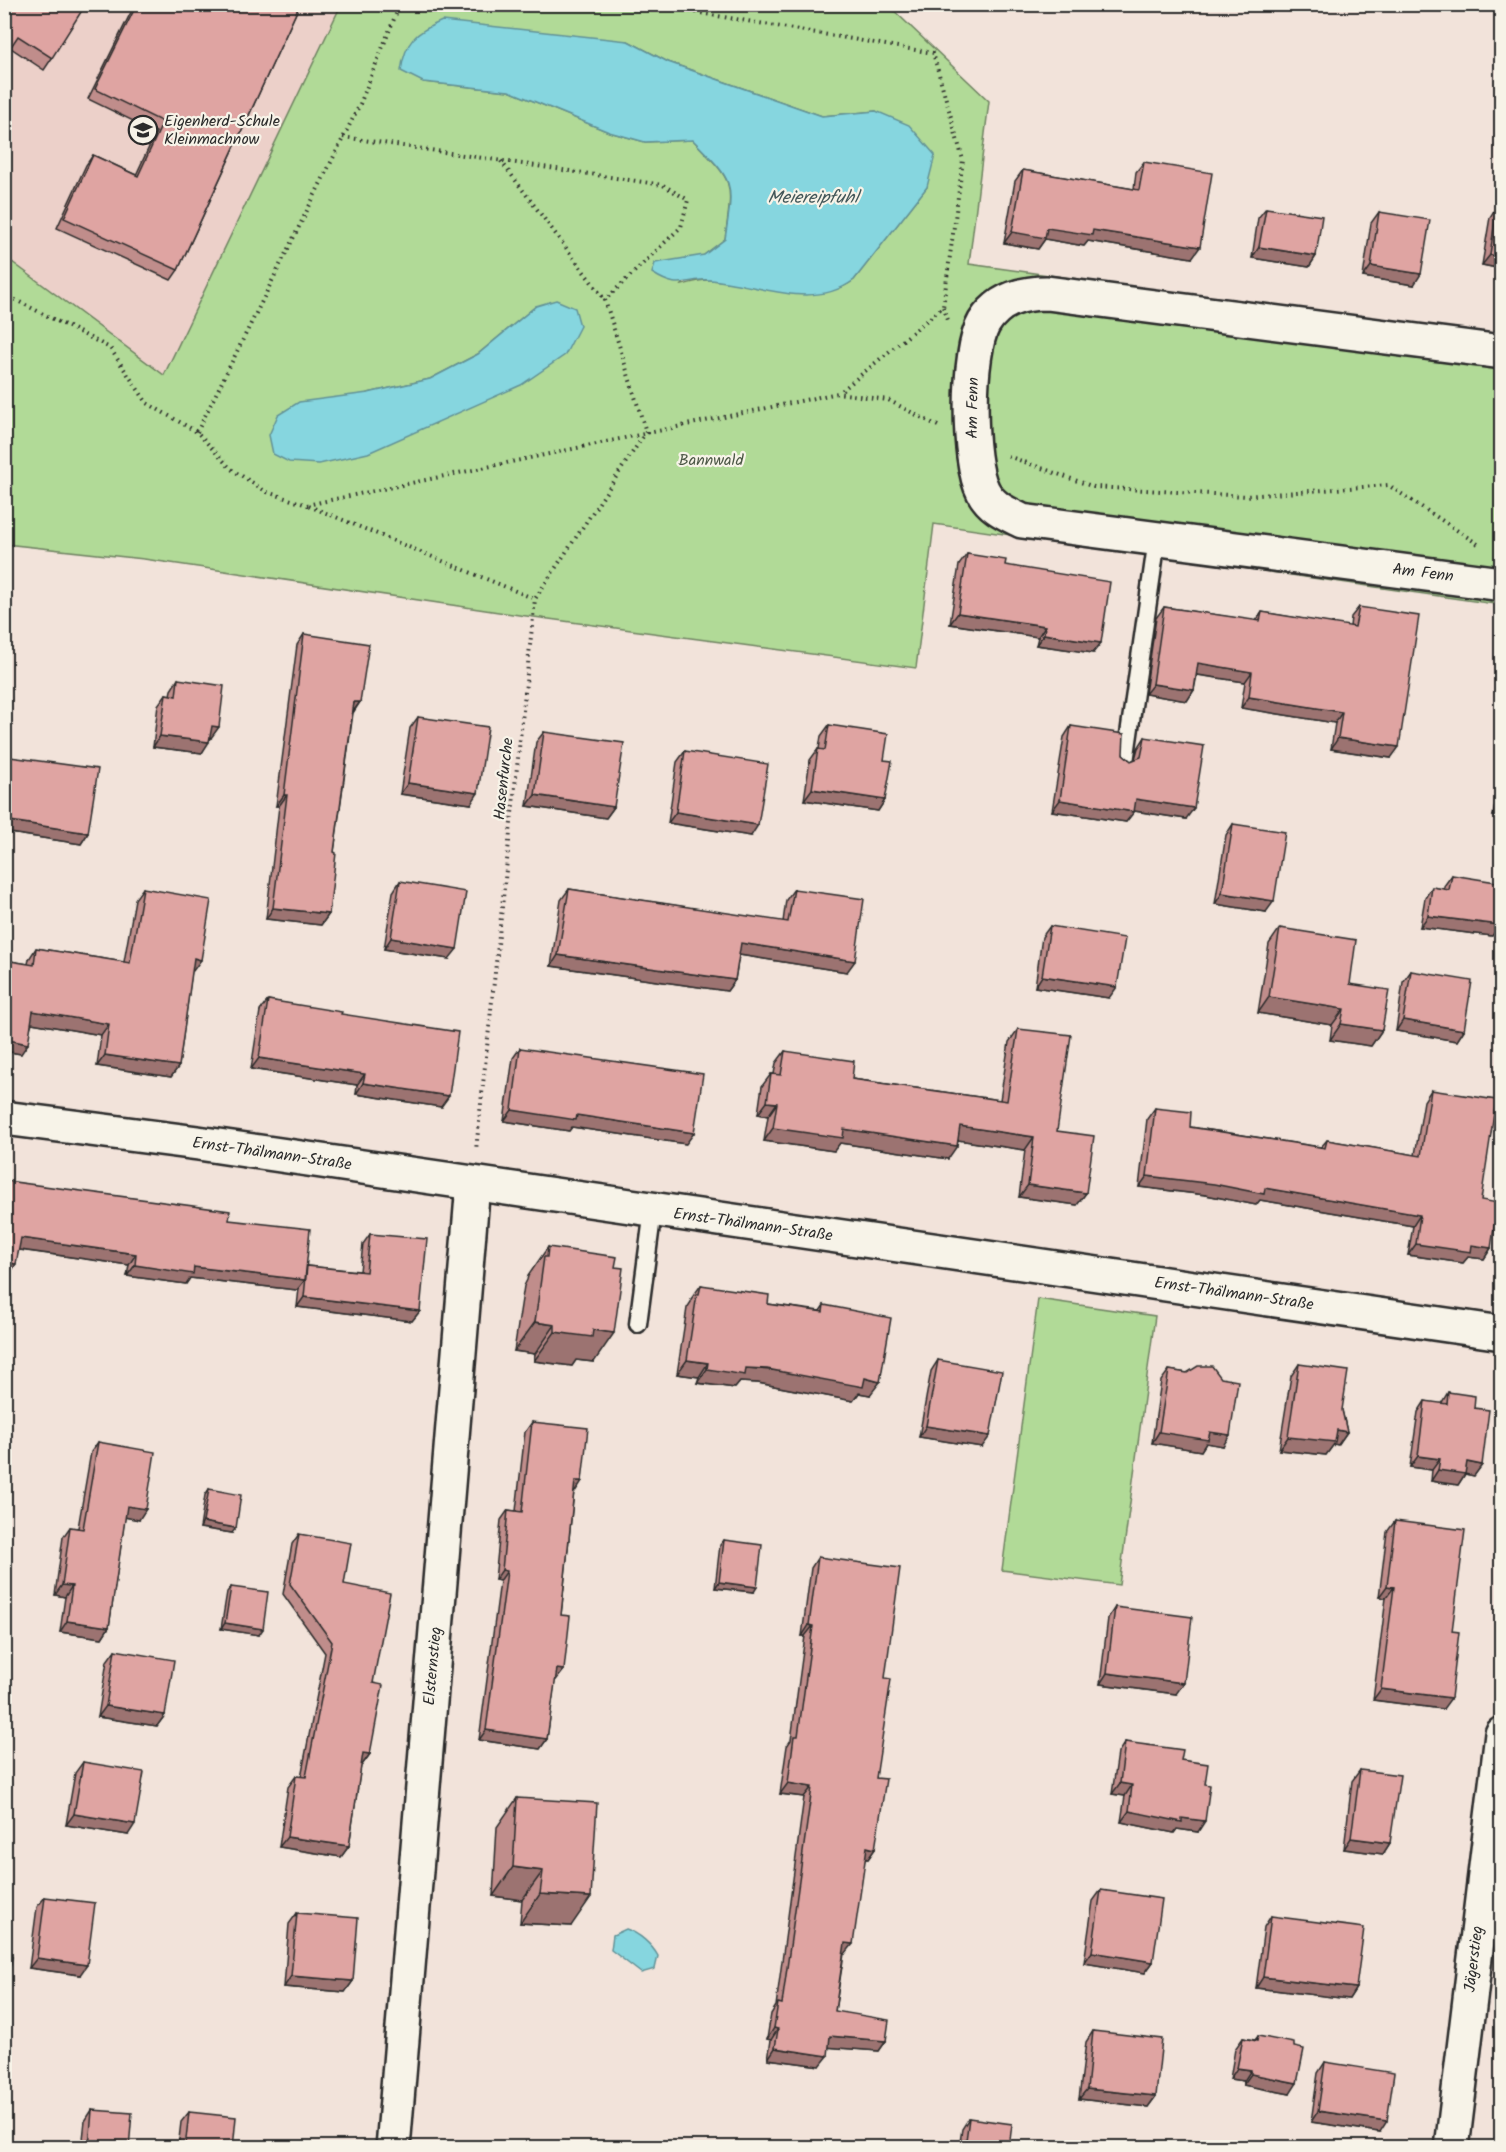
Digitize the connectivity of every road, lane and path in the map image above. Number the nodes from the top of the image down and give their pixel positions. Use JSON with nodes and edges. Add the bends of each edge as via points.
{"nodes":[{"id":1,"x":400,"y":4,"type":"edge"},
{"id":2,"x":648,"y":4,"type":"edge"},
{"id":3,"x":343,"y":137,"type":"junction"},
{"id":4,"x":501,"y":161,"type":"junction"},
{"id":5,"x":4,"y":294,"type":"edge"},
{"id":6,"x":605,"y":300,"type":"junction"},
{"id":7,"x":1502,"y":352,"type":"edge"},
{"id":8,"x":838,"y":393,"type":"junction"},
{"id":9,"x":197,"y":432,"type":"junction"},
{"id":10,"x":646,"y":432,"type":"junction"},
{"id":11,"x":971,"y":443,"type":"junction"},
{"id":12,"x":307,"y":505,"type":"junction"},
{"id":13,"x":1157,"y":539,"type":"junction"},
{"id":14,"x":1485,"y":548,"type":"dead end"},
{"id":15,"x":1502,"y":584,"type":"edge"},
{"id":16,"x":535,"y":599,"type":"junction"},
{"id":17,"x":1125,"y":762,"type":"edge"},
{"id":18,"x":4,"y":1118,"type":"edge"},
{"id":19,"x":474,"y":1172,"type":"junction"},
{"id":20,"x":653,"y":1210,"type":"junction"},
{"id":21,"x":638,"y":1324,"type":"dead end"},
{"id":22,"x":1502,"y":1333,"type":"edge"},
{"id":23,"x":1502,"y":1734,"type":"edge"},
{"id":24,"x":393,"y":2148,"type":"edge"},
{"id":25,"x":1452,"y":2148,"type":"edge"}],
"edges":[{"from":1,"to":3,"type":"path"},
{"from":2,"to":8,"type":"path","via":[[933,53],[963,160],[943,307]]},
{"from":3,"to":4,"type":"path"},
{"from":3,"to":9,"type":"path"},
{"from":4,"to":6,"type":"path"},
{"from":4,"to":6,"type":"path","via":[[663,185],[688,200],[681,227]]},
{"from":5,"to":9,"type":"path","via":[[110,348],[147,403]]},
{"from":6,"to":10,"type":"path"},
{"from":7,"to":11,"type":"street","name":"Am Fenn","via":[[1047,292],[1022,293],[984,322],[976,342]]},
{"from":8,"to":10,"type":"path"},
{"from":8,"to":11,"type":"path","via":[[888,400]]},
{"from":9,"to":12,"type":"path","via":[[231,469],[267,492]]},
{"from":10,"to":12,"type":"path"},
{"from":10,"to":16,"type":"path","name":"Hasenfurche"},
{"from":11,"to":13,"type":"street","name":"Am Fenn","via":[[982,491],[994,506],[1022,521]]},
{"from":11,"to":14,"type":"path","via":[[1094,487],[1246,496],[1388,485]]},
{"from":12,"to":16,"type":"path"},
{"from":13,"to":15,"type":"street","name":"Am Fenn"},
{"from":13,"to":17,"type":"lane"},
{"from":16,"to":19,"type":"path","name":"Hasenfurche"},
{"from":18,"to":19,"type":"street","name":"Ernst-Thälmann-Straße"},
{"from":19,"to":20,"type":"street","name":"Ernst-Thälmann-Straße"},
{"from":19,"to":24,"type":"street","name":"Elsternstieg"},
{"from":20,"to":21,"type":"lane"},
{"from":20,"to":22,"type":"street","name":"Ernst-Thälmann-Straße"},
{"from":23,"to":25,"type":"street","name":"Jägerstieg"}]}
